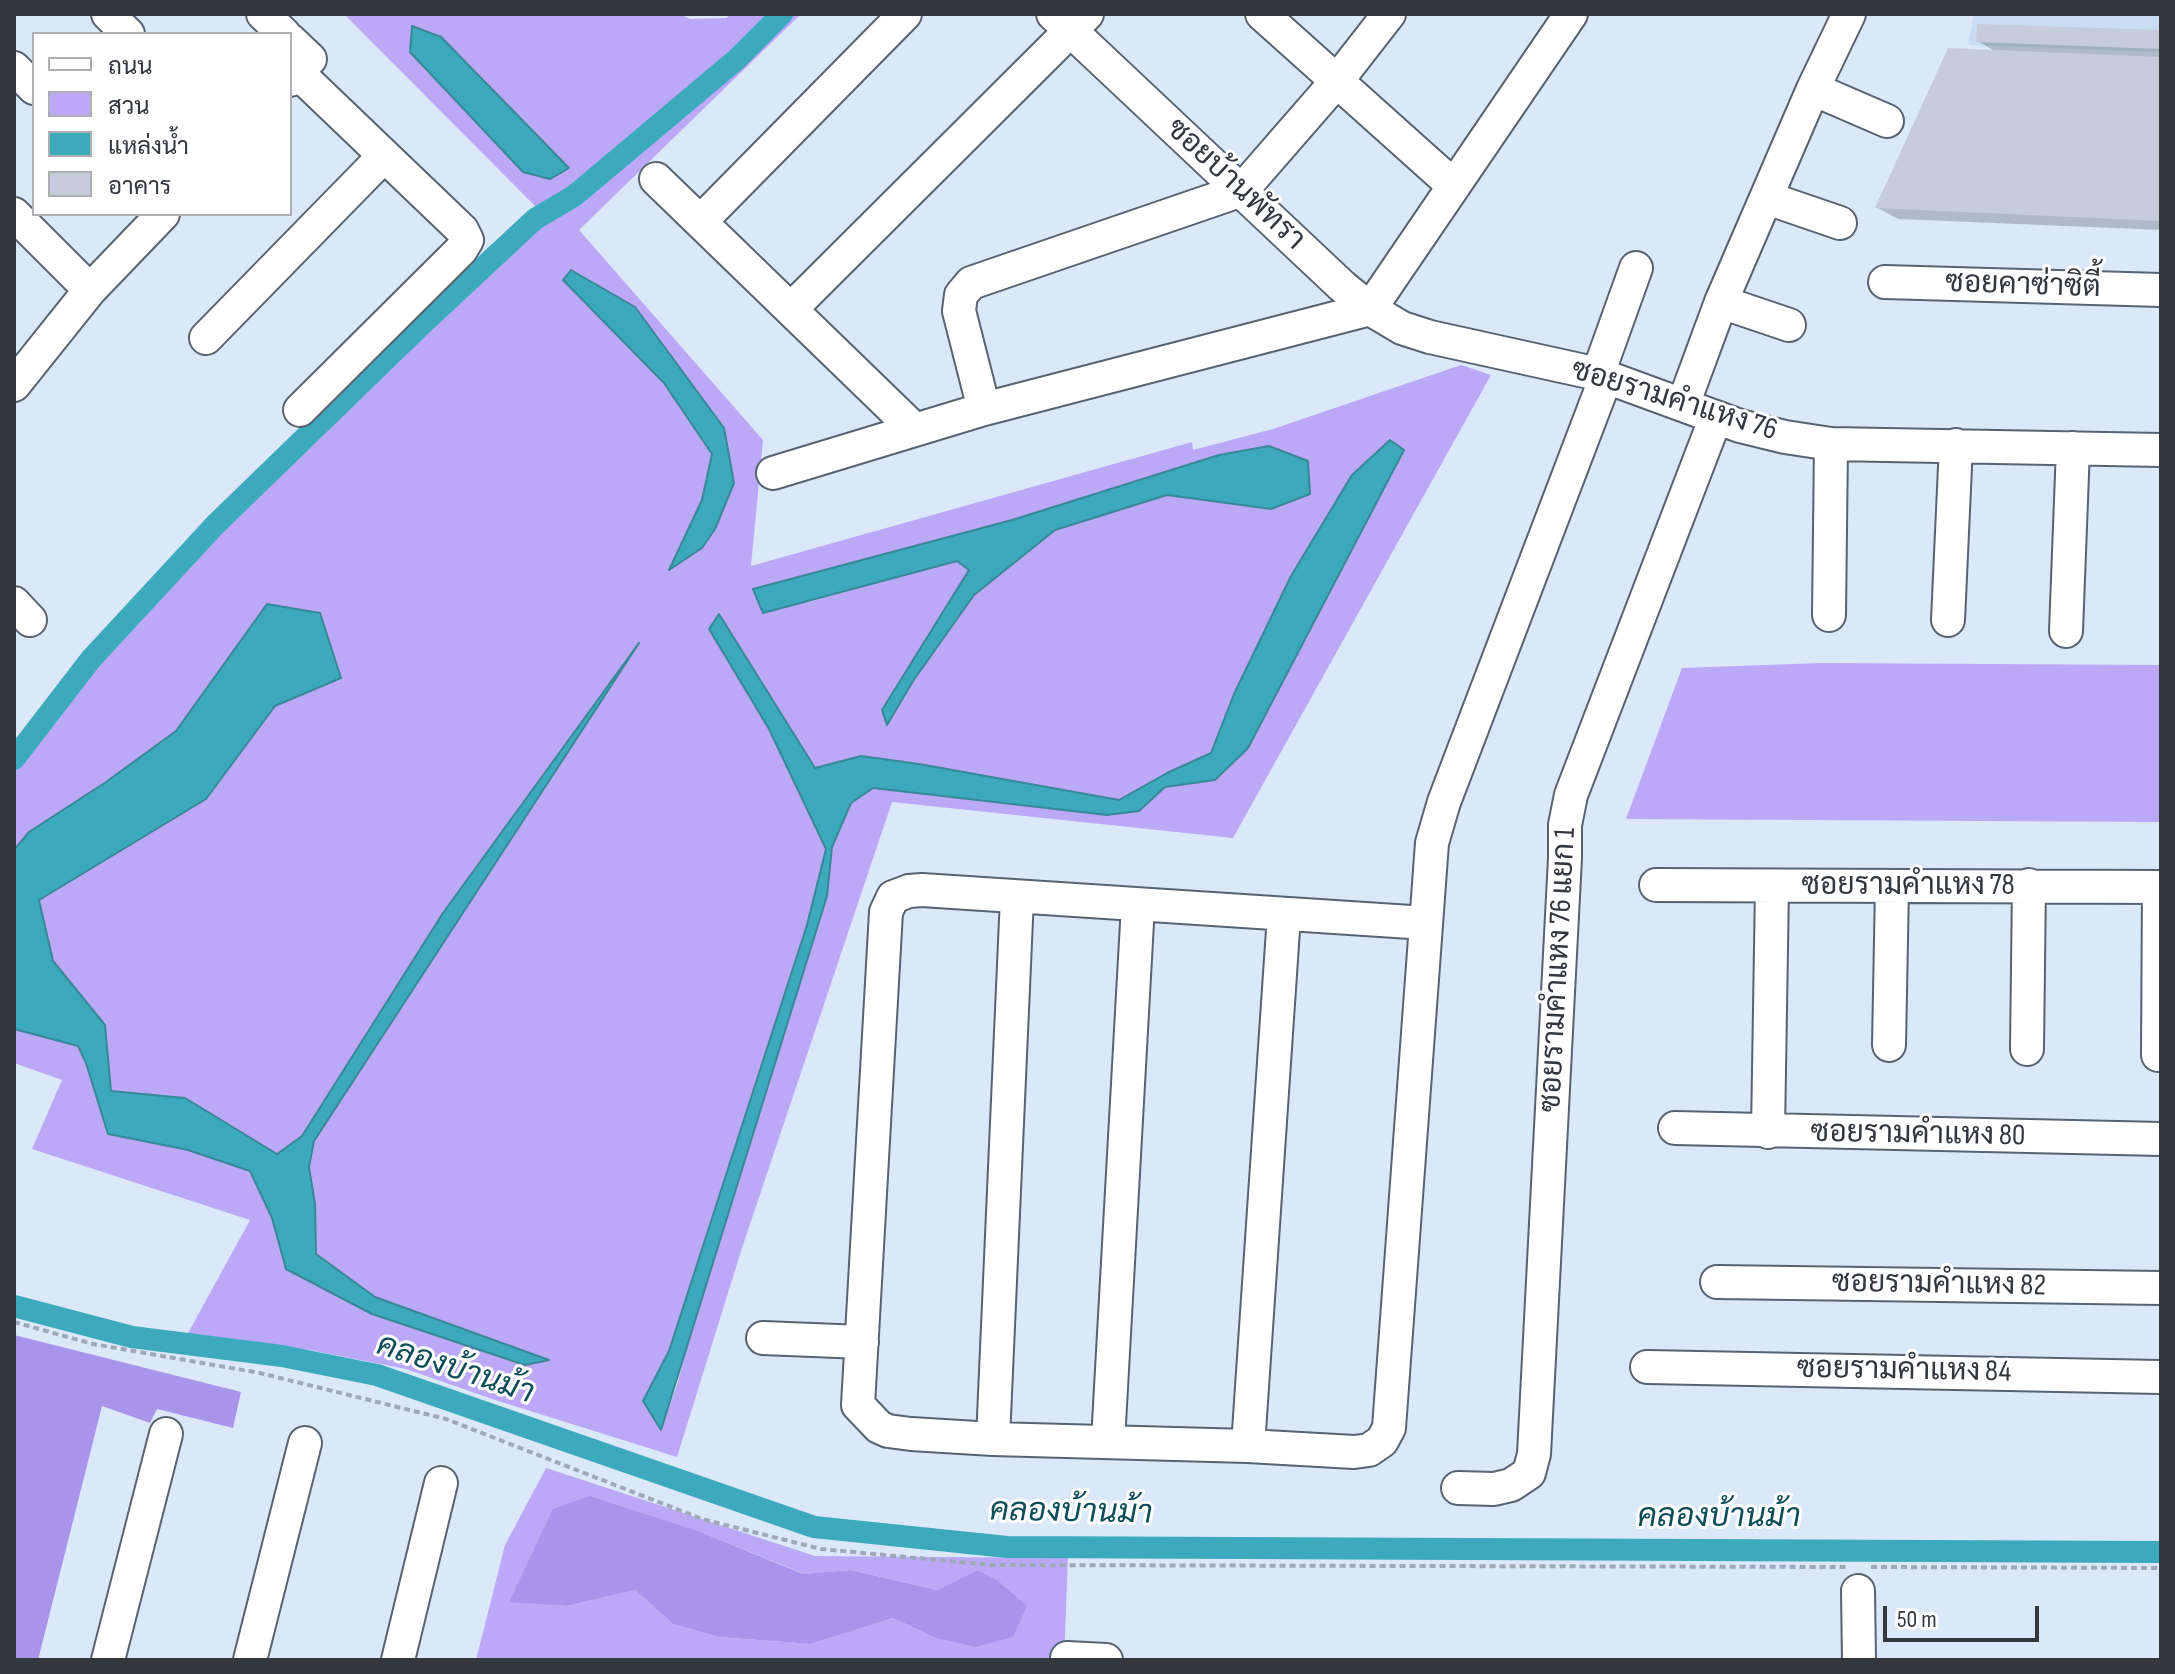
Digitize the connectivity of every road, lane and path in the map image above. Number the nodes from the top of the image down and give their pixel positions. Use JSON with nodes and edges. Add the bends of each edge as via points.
{"nodes":[{"id":1,"x":108,"y":14,"type":"edge"},
{"id":2,"x":263,"y":14,"type":"edge"},
{"id":3,"x":905,"y":14,"type":"edge"},
{"id":4,"x":1262,"y":14,"type":"edge"},
{"id":5,"x":1389,"y":14,"type":"edge"},
{"id":6,"x":1571,"y":14,"type":"edge"},
{"id":7,"x":1849,"y":14,"type":"edge"},
{"id":8,"x":1070,"y":19,"type":"edge"},
{"id":9,"x":126,"y":32,"type":"edge"},
{"id":10,"x":282,"y":32,"type":"edge"},
{"id":11,"x":292,"y":42,"type":"edge"},
{"id":12,"x":14,"y":68,"type":"edge"},
{"id":13,"x":294,"y":76,"type":"edge"},
{"id":14,"x":1336,"y":82,"type":"junction"},
{"id":15,"x":32,"y":86,"type":"edge"},
{"id":16,"x":1813,"y":89,"type":"junction"},
{"id":17,"x":1887,"y":121,"type":"dead end"},
{"id":18,"x":384,"y":156,"type":"junction"},
{"id":19,"x":656,"y":179,"type":"dead end"},
{"id":20,"x":1454,"y":186,"type":"junction"},
{"id":21,"x":1242,"y":190,"type":"junction"},
{"id":22,"x":1767,"y":198,"type":"junction"},
{"id":23,"x":14,"y":214,"type":"edge"},
{"id":24,"x":159,"y":216,"type":"edge"},
{"id":25,"x":701,"y":221,"type":"junction"},
{"id":26,"x":1840,"y":223,"type":"dead end"},
{"id":27,"x":1636,"y":268,"type":"dead end"},
{"id":28,"x":1885,"y":282,"type":"dead end"},
{"id":29,"x":90,"y":290,"type":"junction"},
{"id":30,"x":2161,"y":290,"type":"edge"},
{"id":31,"x":1721,"y":302,"type":"junction"},
{"id":32,"x":791,"y":309,"type":"junction"},
{"id":33,"x":1370,"y":309,"type":"junction"},
{"id":34,"x":1690,"y":322,"type":"dead end"},
{"id":35,"x":1789,"y":325,"type":"dead end"},
{"id":36,"x":1430,"y":337,"type":"joint"},
{"id":37,"x":206,"y":338,"type":"dead end"},
{"id":38,"x":1602,"y":376,"type":"junction"},
{"id":39,"x":16,"y":377,"type":"edge"},
{"id":40,"x":1675,"y":402,"type":"junction"},
{"id":41,"x":984,"y":409,"type":"junction"},
{"id":42,"x":300,"y":410,"type":"dead end"},
{"id":43,"x":1716,"y":417,"type":"junction"},
{"id":44,"x":914,"y":429,"type":"junction"},
{"id":45,"x":1831,"y":444,"type":"junction"},
{"id":46,"x":1956,"y":445,"type":"junction"},
{"id":47,"x":2073,"y":448,"type":"junction"},
{"id":48,"x":2161,"y":450,"type":"edge"},
{"id":49,"x":773,"y":473,"type":"dead end"},
{"id":50,"x":1829,"y":615,"type":"dead end"},
{"id":51,"x":1948,"y":620,"type":"dead end"},
{"id":52,"x":2066,"y":631,"type":"dead end"},
{"id":53,"x":1656,"y":885,"type":"dead end"},
{"id":54,"x":2029,"y":885,"type":"junction"},
{"id":55,"x":1772,"y":886,"type":"junction"},
{"id":56,"x":1892,"y":887,"type":"junction"},
{"id":57,"x":2160,"y":887,"type":"edge"},
{"id":58,"x":1017,"y":897,"type":"junction"},
{"id":59,"x":1138,"y":905,"type":"junction"},
{"id":60,"x":1284,"y":915,"type":"junction"},
{"id":61,"x":1426,"y":923,"type":"junction"},
{"id":62,"x":1889,"y":1045,"type":"dead end"},
{"id":63,"x":2027,"y":1049,"type":"dead end"},
{"id":64,"x":2158,"y":1055,"type":"dead end"},
{"id":65,"x":1675,"y":1128,"type":"dead end"},
{"id":66,"x":1768,"y":1132,"type":"junction"},
{"id":67,"x":2161,"y":1139,"type":"edge"},
{"id":68,"x":1717,"y":1282,"type":"dead end"},
{"id":69,"x":2161,"y":1288,"type":"edge"},
{"id":70,"x":14,"y":1322,"type":"edge"},
{"id":71,"x":763,"y":1338,"type":"dead end"},
{"id":72,"x":862,"y":1342,"type":"junction"},
{"id":73,"x":1647,"y":1367,"type":"dead end"},
{"id":74,"x":2161,"y":1377,"type":"edge"},
{"id":75,"x":166,"y":1434,"type":"dead end"},
{"id":76,"x":993,"y":1439,"type":"junction"},
{"id":77,"x":1108,"y":1441,"type":"junction"},
{"id":78,"x":305,"y":1443,"type":"dead end"},
{"id":79,"x":1248,"y":1446,"type":"junction"},
{"id":80,"x":441,"y":1483,"type":"dead end"},
{"id":81,"x":1458,"y":1488,"type":"dead end"},
{"id":82,"x":2161,"y":1568,"type":"edge"},
{"id":83,"x":1856,"y":1575,"type":"junction"},
{"id":84,"x":1067,"y":1658,"type":"edge"},
{"id":85,"x":108,"y":1660,"type":"edge"},
{"id":86,"x":250,"y":1660,"type":"edge"},
{"id":87,"x":398,"y":1660,"type":"edge"},
{"id":88,"x":1106,"y":1660,"type":"edge"},
{"id":89,"x":1859,"y":1660,"type":"edge"}],
"edges":[{"from":1,"to":9,"type":"street"},
{"from":2,"to":10,"type":"street"},
{"from":3,"to":25,"type":"street"},
{"from":4,"to":14,"type":"street"},
{"from":5,"to":14,"type":"street"},
{"from":6,"to":20,"type":"street"},
{"from":7,"to":16,"type":"street"},
{"from":8,"to":21,"type":"street","name":"ซอยบ้านพัทรา"},
{"from":8,"to":32,"type":"street"},
{"from":11,"to":13,"type":"street","via":[[310,59]]},
{"from":12,"to":15,"type":"street"},
{"from":13,"to":18,"type":"street"},
{"from":14,"to":20,"type":"street"},
{"from":14,"to":21,"type":"street"},
{"from":16,"to":17,"type":"street"},
{"from":16,"to":22,"type":"street"},
{"from":18,"to":37,"type":"street"},
{"from":18,"to":42,"type":"street","via":[[467,240]]},
{"from":19,"to":25,"type":"street"},
{"from":20,"to":33,"type":"street"},
{"from":21,"to":33,"type":"street","name":"ซอยบ้านพัทรา"},
{"from":21,"to":41,"type":"street","via":[[971,283],[961,295],[959,311]]},
{"from":22,"to":26,"type":"street"},
{"from":22,"to":31,"type":"street"},
{"from":23,"to":29,"type":"street"},
{"from":24,"to":29,"type":"street"},
{"from":25,"to":32,"type":"street"},
{"from":27,"to":38,"type":"street"},
{"from":28,"to":30,"type":"street","name":"ซอยคาซ่าซิตี้"},
{"from":29,"to":39,"type":"street"},
{"from":31,"to":35,"type":"street"},
{"from":31,"to":40,"type":"street"},
{"from":32,"to":44,"type":"street"},
{"from":33,"to":36,"type":"street","name":"ซอยบ้านพัทรา"},
{"from":33,"to":41,"type":"street"},
{"from":34,"to":40,"type":"street"},
{"from":36,"to":38,"type":"street","name":"ซอยรามคำแหง 76"},
{"from":38,"to":40,"type":"street","name":"ซอยรามคำแหง 76"},
{"from":38,"to":61,"type":"street","via":[[1444,802],[1432,843]]},
{"from":40,"to":43,"type":"street","name":"ซอยรามคำแหง 76"},
{"from":41,"to":44,"type":"street"},
{"from":43,"to":45,"type":"street","name":"ซอยรามคำแหง 76"},
{"from":43,"to":81,"type":"street","name":"ซอยรามคำแหง 76 แยก 1","via":[[1571,795],[1565,825],[1534,1454],[1529,1473],[1511,1485]]},
{"from":44,"to":49,"type":"street"},
{"from":45,"to":46,"type":"street","name":"ซอยรามคำแหง 76"},
{"from":45,"to":50,"type":"street"},
{"from":46,"to":47,"type":"street","name":"ซอยรามคำแหง 76"},
{"from":46,"to":51,"type":"street"},
{"from":47,"to":48,"type":"street","name":"ซอยรามคำแหง 76"},
{"from":47,"to":52,"type":"street"},
{"from":53,"to":55,"type":"street","name":"ซอยรามคำแหง 78"},
{"from":54,"to":56,"type":"street","name":"ซอยรามคำแหง 78"},
{"from":54,"to":57,"type":"street","name":"ซอยรามคำแหง 78"},
{"from":54,"to":63,"type":"street"},
{"from":55,"to":56,"type":"street","name":"ซอยรามคำแหง 78"},
{"from":55,"to":66,"type":"street"},
{"from":56,"to":62,"type":"street"},
{"from":57,"to":64,"type":"street"},
{"from":58,"to":59,"type":"street"},
{"from":58,"to":72,"type":"street","via":[[909,891],[893,897],[886,912]]},
{"from":58,"to":76,"type":"street"},
{"from":59,"to":60,"type":"street"},
{"from":59,"to":77,"type":"street"},
{"from":60,"to":61,"type":"street"},
{"from":60,"to":79,"type":"street"},
{"from":61,"to":79,"type":"street","via":[[1389,1428],[1369,1450],[1354,1452]]},
{"from":65,"to":66,"type":"street","name":"ซอยรามคำแหง 80"},
{"from":66,"to":67,"type":"street","name":"ซอยรามคำแหง 80"},
{"from":68,"to":69,"type":"street","name":"ซอยรามคำแหง 82"},
{"from":70,"to":83,"type":"path","via":[[93,1344],[260,1373],[446,1419],[702,1519],[821,1549],[991,1565]]},
{"from":71,"to":72,"type":"street"},
{"from":72,"to":76,"type":"street","via":[[858,1405],[879,1427]]},
{"from":73,"to":74,"type":"street","name":"ซอยรามคำแหง 84"},
{"from":75,"to":85,"type":"street"},
{"from":76,"to":77,"type":"street"},
{"from":77,"to":79,"type":"street"},
{"from":78,"to":86,"type":"street"},
{"from":80,"to":87,"type":"street"},
{"from":82,"to":83,"type":"path"},
{"from":83,"to":89,"type":"street"},
{"from":84,"to":88,"type":"street"}]}
